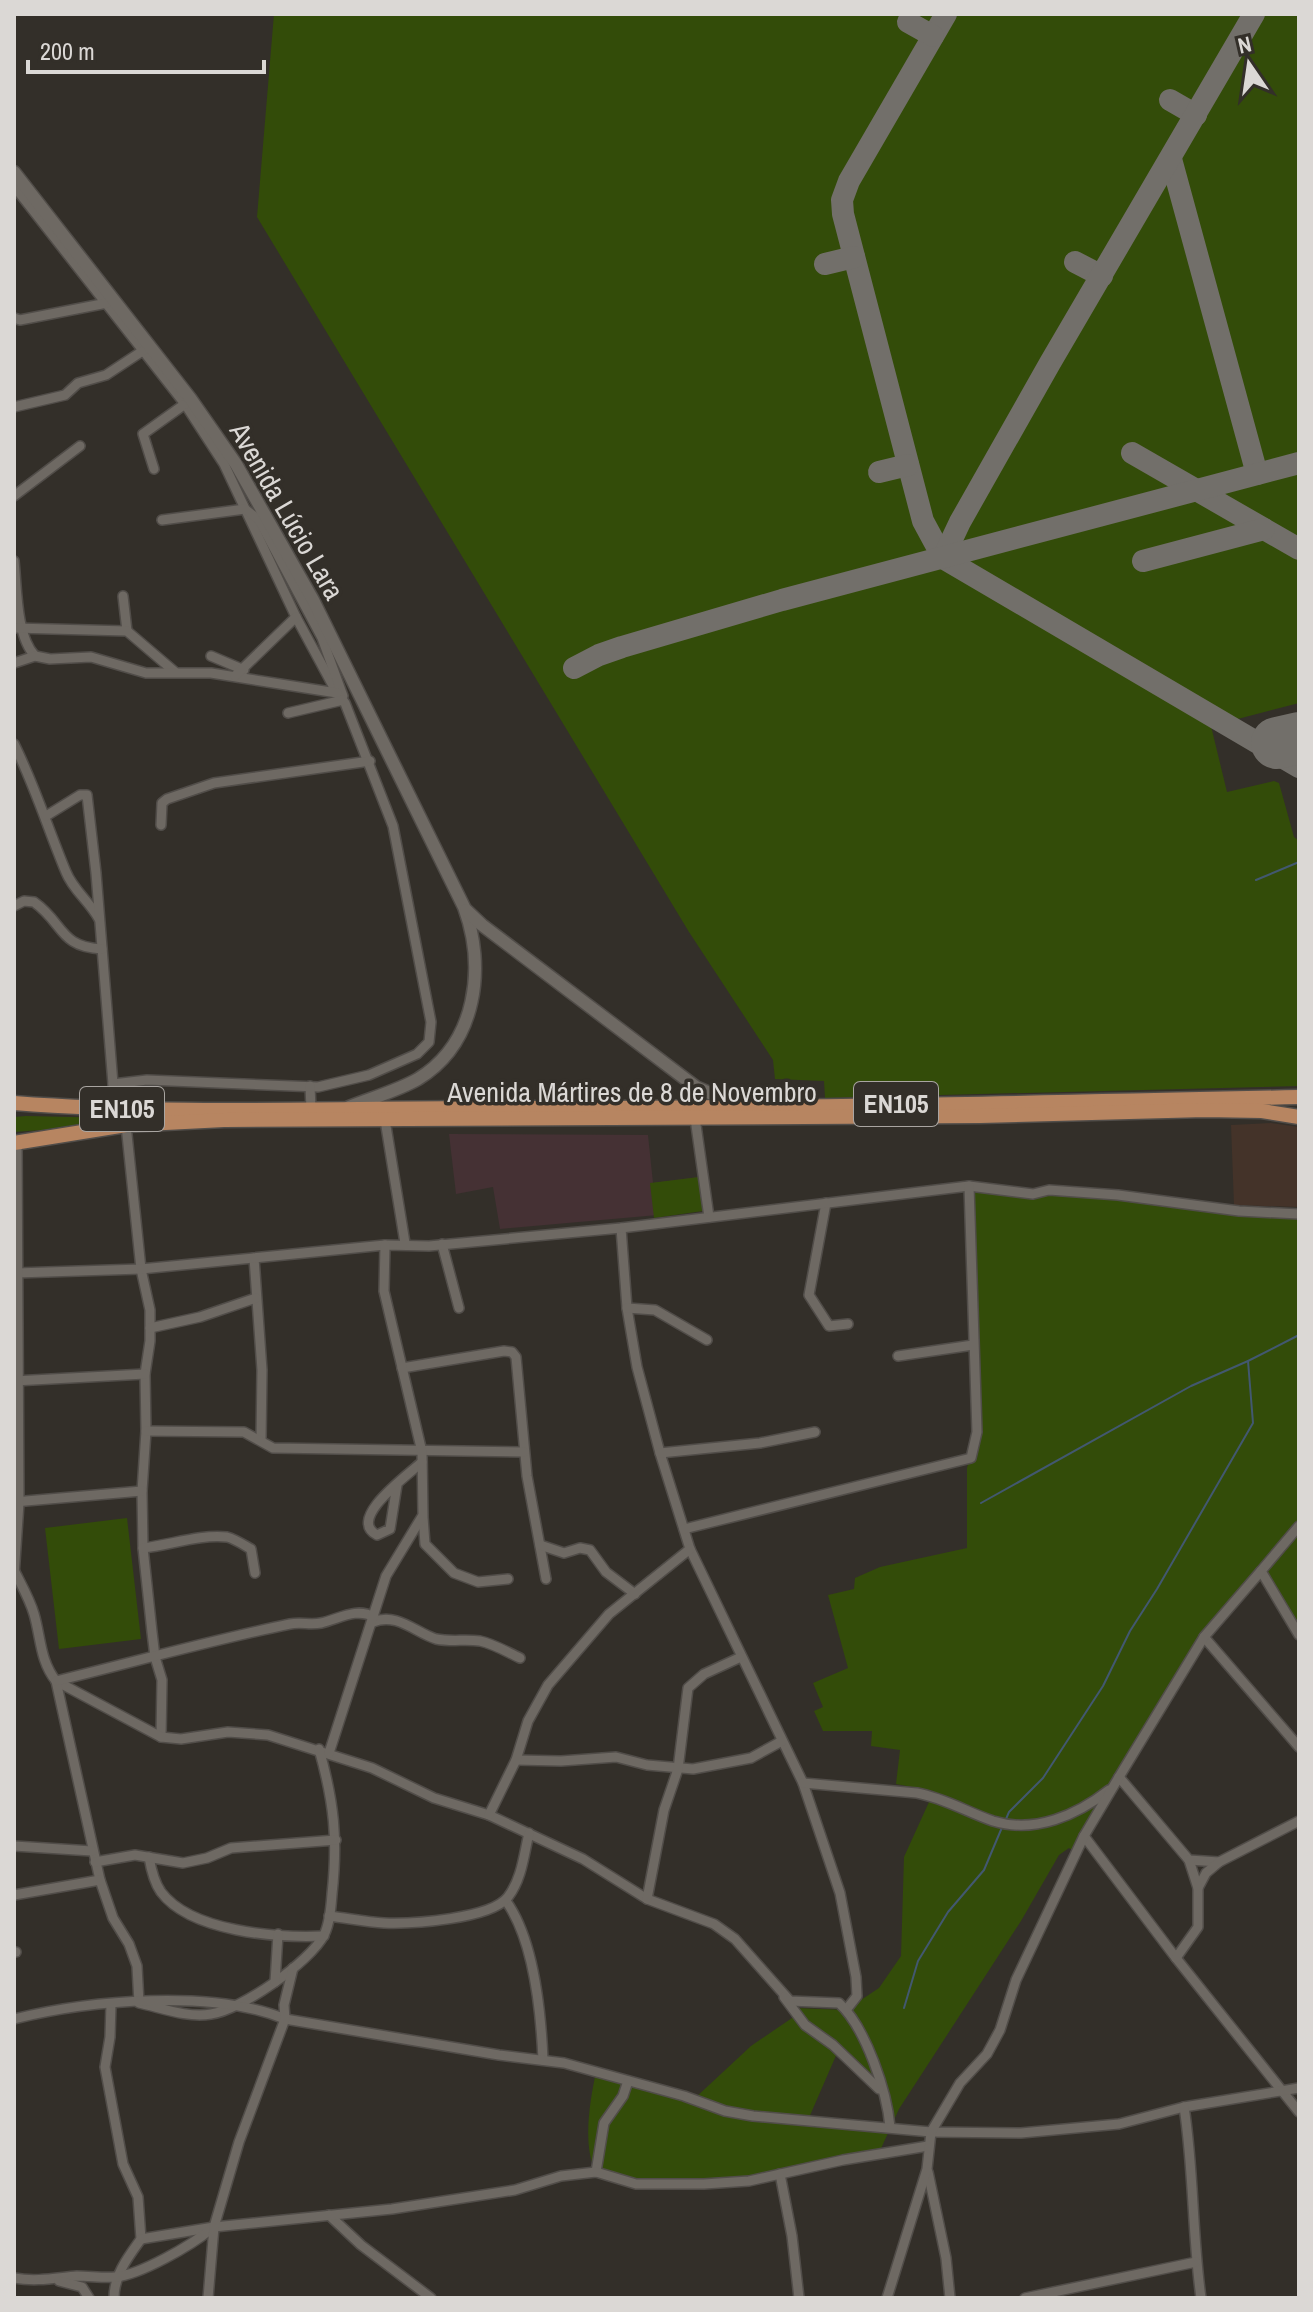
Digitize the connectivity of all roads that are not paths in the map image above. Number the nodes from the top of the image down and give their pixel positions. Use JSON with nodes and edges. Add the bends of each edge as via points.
{"nodes":[{"id":1,"x":14,"y":172,"type":"edge"},
{"id":2,"x":14,"y":186,"type":"edge"},
{"id":3,"x":107,"y":303,"type":"junction"},
{"id":4,"x":14,"y":318,"type":"edge"},
{"id":5,"x":144,"y":350,"type":"junction"},
{"id":6,"x":185,"y":404,"type":"junction"},
{"id":7,"x":14,"y":407,"type":"edge"},
{"id":8,"x":80,"y":446,"type":"dead end"},
{"id":9,"x":154,"y":469,"type":"dead end"},
{"id":10,"x":14,"y":496,"type":"edge"},
{"id":11,"x":245,"y":509,"type":"junction"},
{"id":12,"x":162,"y":520,"type":"dead end"},
{"id":13,"x":14,"y":564,"type":"edge"},
{"id":14,"x":123,"y":596,"type":"dead end"},
{"id":15,"x":296,"y":617,"type":"junction"},
{"id":16,"x":18,"y":628,"type":"edge"},
{"id":17,"x":127,"y":631,"type":"junction"},
{"id":18,"x":35,"y":656,"type":"junction"},
{"id":19,"x":211,"y":656,"type":"dead end"},
{"id":20,"x":15,"y":662,"type":"edge"},
{"id":21,"x":175,"y":673,"type":"junction"},
{"id":22,"x":238,"y":673,"type":"junction"},
{"id":23,"x":14,"y":676,"type":"edge"},
{"id":24,"x":342,"y":698,"type":"junction"},
{"id":25,"x":288,"y":713,"type":"dead end"},
{"id":26,"x":14,"y":744,"type":"edge"},
{"id":27,"x":370,"y":761,"type":"junction"},
{"id":28,"x":46,"y":816,"type":"junction"},
{"id":29,"x":161,"y":825,"type":"dead end"},
{"id":30,"x":14,"y":906,"type":"edge"},
{"id":31,"x":464,"y":907,"type":"junction"},
{"id":32,"x":100,"y":922,"type":"junction"},
{"id":33,"x":102,"y":949,"type":"junction"},
{"id":34,"x":113,"y":1084,"type":"junction"},
{"id":35,"x":310,"y":1086,"type":"junction"},
{"id":36,"x":1299,"y":1097,"type":"edge"},
{"id":37,"x":17,"y":1105,"type":"edge"},
{"id":38,"x":790,"y":1105,"type":"junction"},
{"id":39,"x":115,"y":1109,"type":"junction"},
{"id":40,"x":311,"y":1109,"type":"junction"},
{"id":41,"x":344,"y":1109,"type":"junction"},
{"id":42,"x":1299,"y":1117,"type":"edge"},
{"id":43,"x":695,"y":1118,"type":"junction"},
{"id":44,"x":385,"y":1120,"type":"junction"},
{"id":45,"x":126,"y":1125,"type":"junction"},
{"id":46,"x":19,"y":1141,"type":"edge"},
{"id":47,"x":969,"y":1186,"type":"junction"},
{"id":48,"x":826,"y":1203,"type":"junction"},
{"id":49,"x":1299,"y":1214,"type":"edge"},
{"id":50,"x":709,"y":1217,"type":"junction"},
{"id":51,"x":621,"y":1228,"type":"junction"},
{"id":52,"x":405,"y":1243,"type":"junction"},
{"id":53,"x":442,"y":1244,"type":"junction"},
{"id":54,"x":385,"y":1245,"type":"junction"},
{"id":55,"x":254,"y":1258,"type":"junction"},
{"id":56,"x":141,"y":1269,"type":"junction"},
{"id":57,"x":16,"y":1273,"type":"junction"},
{"id":58,"x":256,"y":1298,"type":"junction"},
{"id":59,"x":459,"y":1308,"type":"dead end"},
{"id":60,"x":627,"y":1308,"type":"junction"},
{"id":61,"x":848,"y":1324,"type":"dead end"},
{"id":62,"x":150,"y":1328,"type":"junction"},
{"id":63,"x":707,"y":1340,"type":"dead end"},
{"id":64,"x":973,"y":1345,"type":"junction"},
{"id":65,"x":898,"y":1356,"type":"dead end"},
{"id":66,"x":402,"y":1368,"type":"junction"},
{"id":67,"x":145,"y":1374,"type":"junction"},
{"id":68,"x":16,"y":1381,"type":"edge"},
{"id":69,"x":146,"y":1431,"type":"junction"},
{"id":70,"x":815,"y":1432,"type":"dead end"},
{"id":71,"x":261,"y":1440,"type":"junction"},
{"id":72,"x":524,"y":1452,"type":"junction"},
{"id":73,"x":660,"y":1453,"type":"junction"},
{"id":74,"x":422,"y":1457,"type":"junction"},
{"id":75,"x":397,"y":1485,"type":"junction"},
{"id":76,"x":142,"y":1491,"type":"junction"},
{"id":77,"x":16,"y":1502,"type":"edge"},
{"id":78,"x":423,"y":1515,"type":"junction"},
{"id":79,"x":1299,"y":1526,"type":"edge"},
{"id":80,"x":684,"y":1529,"type":"junction"},
{"id":81,"x":540,"y":1545,"type":"junction"},
{"id":82,"x":143,"y":1548,"type":"junction"},
{"id":83,"x":690,"y":1549,"type":"junction"},
{"id":84,"x":1261,"y":1571,"type":"junction"},
{"id":85,"x":255,"y":1573,"type":"dead end"},
{"id":86,"x":15,"y":1574,"type":"edge"},
{"id":87,"x":508,"y":1579,"type":"dead end"},
{"id":88,"x":546,"y":1579,"type":"dead end"},
{"id":89,"x":635,"y":1594,"type":"junction"},
{"id":90,"x":374,"y":1620,"type":"junction"},
{"id":91,"x":1299,"y":1635,"type":"edge"},
{"id":92,"x":1204,"y":1637,"type":"junction"},
{"id":93,"x":155,"y":1657,"type":"junction"},
{"id":94,"x":741,"y":1657,"type":"junction"},
{"id":95,"x":520,"y":1658,"type":"dead end"},
{"id":96,"x":56,"y":1681,"type":"junction"},
{"id":97,"x":161,"y":1737,"type":"junction"},
{"id":98,"x":782,"y":1741,"type":"junction"},
{"id":99,"x":1299,"y":1747,"type":"edge"},
{"id":100,"x":324,"y":1751,"type":"junction"},
{"id":101,"x":516,"y":1760,"type":"junction"},
{"id":102,"x":678,"y":1769,"type":"junction"},
{"id":103,"x":1117,"y":1781,"type":"junction"},
{"id":104,"x":803,"y":1783,"type":"junction"},
{"id":105,"x":489,"y":1815,"type":"junction"},
{"id":106,"x":1299,"y":1821,"type":"edge"},
{"id":107,"x":529,"y":1833,"type":"junction"},
{"id":108,"x":1084,"y":1836,"type":"junction"},
{"id":109,"x":336,"y":1840,"type":"junction"},
{"id":110,"x":14,"y":1846,"type":"edge"},
{"id":111,"x":94,"y":1856,"type":"junction"},
{"id":112,"x":149,"y":1857,"type":"junction"},
{"id":113,"x":1189,"y":1860,"type":"junction"},
{"id":114,"x":1219,"y":1862,"type":"junction"},
{"id":115,"x":100,"y":1880,"type":"junction"},
{"id":116,"x":1198,"y":1888,"type":"junction"},
{"id":117,"x":14,"y":1895,"type":"edge"},
{"id":118,"x":647,"y":1899,"type":"junction"},
{"id":119,"x":506,"y":1901,"type":"junction"},
{"id":120,"x":329,"y":1916,"type":"junction"},
{"id":121,"x":278,"y":1934,"type":"junction"},
{"id":122,"x":324,"y":1936,"type":"junction"},
{"id":123,"x":301,"y":1937,"type":"junction"},
{"id":124,"x":315,"y":1946,"type":"junction"},
{"id":125,"x":1176,"y":1958,"type":"junction"},
{"id":126,"x":293,"y":1968,"type":"junction"},
{"id":127,"x":275,"y":1982,"type":"junction"},
{"id":128,"x":784,"y":1997,"type":"junction"},
{"id":129,"x":139,"y":2003,"type":"junction"},
{"id":130,"x":111,"y":2004,"type":"junction"},
{"id":131,"x":236,"y":2004,"type":"junction"},
{"id":132,"x":846,"y":2010,"type":"junction"},
{"id":133,"x":14,"y":2019,"type":"edge"},
{"id":134,"x":285,"y":2019,"type":"junction"},
{"id":135,"x":543,"y":2060,"type":"junction"},
{"id":136,"x":628,"y":2081,"type":"junction"},
{"id":137,"x":1299,"y":2088,"type":"edge"},
{"id":138,"x":1281,"y":2090,"type":"junction"},
{"id":139,"x":882,"y":2092,"type":"junction"},
{"id":140,"x":1184,"y":2107,"type":"junction"},
{"id":141,"x":1299,"y":2112,"type":"edge"},
{"id":142,"x":890,"y":2127,"type":"junction"},
{"id":143,"x":931,"y":2132,"type":"junction"},
{"id":144,"x":928,"y":2146,"type":"junction"},
{"id":145,"x":927,"y":2169,"type":"junction"},
{"id":146,"x":596,"y":2172,"type":"junction"},
{"id":147,"x":780,"y":2174,"type":"junction"},
{"id":148,"x":329,"y":2215,"type":"junction"},
{"id":149,"x":214,"y":2227,"type":"junction"},
{"id":150,"x":141,"y":2239,"type":"junction"},
{"id":151,"x":1196,"y":2262,"type":"junction"},
{"id":152,"x":118,"y":2277,"type":"junction"},
{"id":153,"x":14,"y":2278,"type":"edge"},
{"id":154,"x":55,"y":2280,"type":"junction"},
{"id":155,"x":89,"y":2298,"type":"edge"},
{"id":156,"x":114,"y":2298,"type":"edge"},
{"id":157,"x":208,"y":2298,"type":"edge"},
{"id":158,"x":431,"y":2298,"type":"edge"},
{"id":159,"x":799,"y":2298,"type":"edge"},
{"id":160,"x":887,"y":2298,"type":"edge"},
{"id":161,"x":950,"y":2298,"type":"edge"},
{"id":162,"x":1025,"y":2298,"type":"edge"},
{"id":163,"x":1201,"y":2298,"type":"edge"}],
"edges":[{"from":1,"to":31,"type":"main road","name":"Avenida Lúcio Lara","via":[[236,464],[313,600]]},
{"from":2,"to":3,"type":"street"},
{"from":3,"to":4,"type":"street"},
{"from":3,"to":5,"type":"street"},
{"from":5,"to":6,"type":"street"},
{"from":5,"to":7,"type":"street","via":[[65,395]]},
{"from":6,"to":9,"type":"street","via":[[143,434]]},
{"from":6,"to":11,"type":"street"},
{"from":8,"to":10,"type":"street"},
{"from":11,"to":12,"type":"street"},
{"from":11,"to":15,"type":"street"},
{"from":11,"to":24,"type":"street","via":[[259,520],[322,638]]},
{"from":13,"to":16,"type":"street"},
{"from":14,"to":17,"type":"street"},
{"from":15,"to":22,"type":"street"},
{"from":15,"to":24,"type":"street"},
{"from":16,"to":17,"type":"street"},
{"from":16,"to":18,"type":"street"},
{"from":17,"to":21,"type":"street"},
{"from":18,"to":20,"type":"street"},
{"from":18,"to":21,"type":"street","via":[[91,657],[146,673]]},
{"from":19,"to":22,"type":"street"},
{"from":20,"to":23,"type":"street"},
{"from":21,"to":22,"type":"street"},
{"from":22,"to":24,"type":"street"},
{"from":24,"to":25,"type":"street"},
{"from":24,"to":27,"type":"street"},
{"from":26,"to":28,"type":"street"},
{"from":27,"to":29,"type":"street","via":[[208,785],[162,803]]},
{"from":27,"to":35,"type":"street","via":[[393,826],[431,1033],[425,1048],[400,1062],[352,1080]]},
{"from":28,"to":32,"type":"street","via":[[67,874]]},
{"from":28,"to":32,"type":"street","via":[[87,795]]},
{"from":30,"to":33,"type":"street","via":[[34,902],[72,942]]},
{"from":31,"to":38,"type":"main road","name":"Avenida Lúcio Lara","via":[[696,1087],[735,1102]]},
{"from":31,"to":41,"type":"main road","name":"Avenida Lúcio Lara","via":[[473,932],[476,976],[468,1016],[451,1048],[417,1079]]},
{"from":32,"to":33,"type":"street"},
{"from":33,"to":34,"type":"street"},
{"from":34,"to":35,"type":"street","via":[[147,1080]]},
{"from":34,"to":39,"type":"street"},
{"from":35,"to":40,"type":"street"},
{"from":36,"to":38,"type":"main road","name":"Avenida Mártires de 8 de Novembro","number":"EN105"},
{"from":37,"to":39,"type":"main road","name":"Avenida Mártires de 8 de Novembro","number":"EN105"},
{"from":38,"to":41,"type":"main road","name":"Avenida Mártires de 8 de Novembro","number":"EN105"},
{"from":39,"to":40,"type":"main road","name":"Avenida Mártires de 8 de Novembro","number":"EN105"},
{"from":40,"to":41,"type":"main road","name":"Avenida Mártires de 8 de Novembro","number":"EN105"},
{"from":42,"to":43,"type":"main road","name":"Avenida Mártires de 8 de Novembro","number":"EN105","via":[[1205,1110]]},
{"from":43,"to":44,"type":"main road","name":"Avenida Mártires de 8 de Novembro","number":"EN105"},
{"from":43,"to":50,"type":"street"},
{"from":44,"to":45,"type":"main road","name":"Avenida Mártires de 8 de Novembro","number":"EN105"},
{"from":44,"to":52,"type":"street"},
{"from":45,"to":46,"type":"main road","name":"Avenida Mártires de 8 de Novembro","number":"EN105"},
{"from":45,"to":56,"type":"street"},
{"from":46,"to":57,"type":"street"},
{"from":47,"to":48,"type":"street"},
{"from":47,"to":49,"type":"street"},
{"from":47,"to":64,"type":"street"},
{"from":48,"to":50,"type":"street"},
{"from":48,"to":61,"type":"street","via":[[809,1295],[829,1326]]},
{"from":50,"to":51,"type":"street"},
{"from":51,"to":53,"type":"street"},
{"from":51,"to":60,"type":"street"},
{"from":52,"to":53,"type":"street"},
{"from":52,"to":54,"type":"street"},
{"from":53,"to":59,"type":"street"},
{"from":54,"to":55,"type":"street"},
{"from":54,"to":66,"type":"street","via":[[384,1291]]},
{"from":55,"to":56,"type":"street"},
{"from":55,"to":58,"type":"street"},
{"from":56,"to":57,"type":"street"},
{"from":56,"to":62,"type":"street"},
{"from":57,"to":68,"type":"street"},
{"from":58,"to":62,"type":"street"},
{"from":58,"to":71,"type":"street"},
{"from":60,"to":63,"type":"street","via":[[655,1310]]},
{"from":60,"to":73,"type":"street"},
{"from":62,"to":67,"type":"street"},
{"from":64,"to":65,"type":"street"},
{"from":64,"to":80,"type":"street","via":[[977,1432],[971,1458]]},
{"from":66,"to":72,"type":"street","via":[[512,1352],[518,1364]]},
{"from":66,"to":74,"type":"street"},
{"from":67,"to":68,"type":"street"},
{"from":67,"to":69,"type":"street"},
{"from":68,"to":77,"type":"street"},
{"from":69,"to":71,"type":"street","via":[[244,1432]]},
{"from":69,"to":76,"type":"street"},
{"from":70,"to":73,"type":"street"},
{"from":71,"to":74,"type":"street","via":[[273,1448]]},
{"from":72,"to":74,"type":"street"},
{"from":72,"to":81,"type":"street"},
{"from":73,"to":80,"type":"street"},
{"from":74,"to":75,"type":"street"},
{"from":74,"to":78,"type":"street"},
{"from":75,"to":75,"type":"street","via":[[367,1517],[370,1531],[377,1535],[390,1529]]},
{"from":76,"to":77,"type":"street"},
{"from":76,"to":82,"type":"street"},
{"from":77,"to":86,"type":"street"},
{"from":78,"to":87,"type":"street","via":[[425,1544],[454,1573],[478,1582]]},
{"from":78,"to":90,"type":"street","via":[[386,1576]]},
{"from":79,"to":84,"type":"street"},
{"from":80,"to":83,"type":"street"},
{"from":81,"to":88,"type":"street"},
{"from":81,"to":89,"type":"street","via":[[564,1553],[590,1550],[606,1572]]},
{"from":82,"to":85,"type":"street","via":[[228,1537],[251,1549]]},
{"from":82,"to":93,"type":"street"},
{"from":83,"to":89,"type":"street"},
{"from":83,"to":94,"type":"street"},
{"from":84,"to":91,"type":"street"},
{"from":84,"to":92,"type":"street"},
{"from":86,"to":96,"type":"street","via":[[33,1611],[41,1654]]},
{"from":89,"to":101,"type":"street","via":[[609,1614],[548,1685],[528,1721]]},
{"from":90,"to":93,"type":"street","via":[[371,1615],[349,1614]]},
{"from":90,"to":95,"type":"street","via":[[418,1628],[440,1640],[481,1642]]},
{"from":90,"to":100,"type":"street"},
{"from":92,"to":99,"type":"street"},
{"from":92,"to":103,"type":"street"},
{"from":93,"to":96,"type":"street"},
{"from":93,"to":97,"type":"street","via":[[162,1680]]},
{"from":94,"to":98,"type":"street"},
{"from":94,"to":102,"type":"street","via":[[704,1674],[688,1688]]},
{"from":96,"to":97,"type":"street"},
{"from":96,"to":111,"type":"street"},
{"from":97,"to":100,"type":"street","via":[[244,1732]]},
{"from":98,"to":102,"type":"street","via":[[751,1758]]},
{"from":98,"to":104,"type":"street"},
{"from":100,"to":105,"type":"street","via":[[434,1798]]},
{"from":100,"to":109,"type":"street"},
{"from":101,"to":102,"type":"street","via":[[616,1757]]},
{"from":101,"to":105,"type":"street"},
{"from":102,"to":118,"type":"street","via":[[664,1810]]},
{"from":103,"to":104,"type":"street","via":[[1086,1808],[1060,1819],[1015,1824],[997,1822],[935,1796]]},
{"from":103,"to":108,"type":"street"},
{"from":103,"to":113,"type":"street"},
{"from":104,"to":132,"type":"street","via":[[848,1930],[857,1996]]},
{"from":105,"to":107,"type":"street"},
{"from":106,"to":114,"type":"street"},
{"from":107,"to":118,"type":"street"},
{"from":107,"to":119,"type":"street"},
{"from":108,"to":125,"type":"street"},
{"from":108,"to":143,"type":"street","via":[[1016,1980],[1000,2030]]},
{"from":109,"to":112,"type":"street","via":[[243,1847],[183,1863]]},
{"from":109,"to":120,"type":"street"},
{"from":110,"to":111,"type":"street"},
{"from":111,"to":112,"type":"street"},
{"from":111,"to":115,"type":"street"},
{"from":112,"to":121,"type":"street","via":[[162,1893],[182,1911],[206,1922]]},
{"from":113,"to":114,"type":"street"},
{"from":113,"to":116,"type":"street"},
{"from":114,"to":116,"type":"street"},
{"from":115,"to":117,"type":"street"},
{"from":115,"to":129,"type":"street","via":[[137,1966]]},
{"from":116,"to":125,"type":"street","via":[[1198,1927]]},
{"from":118,"to":128,"type":"street","via":[[697,1916],[735,1939]]},
{"from":119,"to":120,"type":"street","via":[[474,1915],[441,1920],[383,1923]]},
{"from":119,"to":135,"type":"street","via":[[524,1935]]},
{"from":120,"to":122,"type":"street"},
{"from":121,"to":123,"type":"street"},
{"from":121,"to":127,"type":"street"},
{"from":122,"to":123,"type":"street"},
{"from":122,"to":124,"type":"street"},
{"from":123,"to":124,"type":"street"},
{"from":124,"to":126,"type":"street"},
{"from":125,"to":138,"type":"street"},
{"from":126,"to":127,"type":"street"},
{"from":126,"to":134,"type":"street"},
{"from":127,"to":131,"type":"street"},
{"from":128,"to":132,"type":"street","via":[[839,2003]]},
{"from":128,"to":139,"type":"street","via":[[805,2025]]},
{"from":129,"to":130,"type":"street"},
{"from":129,"to":131,"type":"street"},
{"from":130,"to":133,"type":"street"},
{"from":130,"to":150,"type":"street","via":[[105,2067],[123,2164],[138,2197]]},
{"from":131,"to":134,"type":"street"},
{"from":132,"to":139,"type":"street","via":[[862,2036]]},
{"from":134,"to":135,"type":"street"},
{"from":134,"to":149,"type":"street"},
{"from":135,"to":136,"type":"street"},
{"from":136,"to":142,"type":"street","via":[[753,2116]]},
{"from":136,"to":146,"type":"street","via":[[604,2123]]},
{"from":137,"to":138,"type":"street"},
{"from":138,"to":140,"type":"street"},
{"from":138,"to":141,"type":"street"},
{"from":139,"to":142,"type":"street"},
{"from":140,"to":143,"type":"street","via":[[1119,2124],[1021,2133]]},
{"from":140,"to":151,"type":"street"},
{"from":142,"to":143,"type":"street"},
{"from":143,"to":144,"type":"street"},
{"from":144,"to":145,"type":"street"},
{"from":144,"to":147,"type":"street"},
{"from":145,"to":160,"type":"street"},
{"from":145,"to":161,"type":"street"},
{"from":146,"to":147,"type":"street","via":[[636,2184],[679,2185]]},
{"from":146,"to":148,"type":"street","via":[[501,2192]]},
{"from":147,"to":159,"type":"street"},
{"from":148,"to":149,"type":"street"},
{"from":148,"to":158,"type":"street"},
{"from":149,"to":150,"type":"street"},
{"from":149,"to":152,"type":"street","via":[[160,2261]]},
{"from":149,"to":157,"type":"street"},
{"from":150,"to":152,"type":"street"},
{"from":151,"to":162,"type":"street"},
{"from":151,"to":163,"type":"street"},
{"from":152,"to":154,"type":"street"},
{"from":152,"to":156,"type":"street"},
{"from":153,"to":154,"type":"street"},
{"from":154,"to":155,"type":"street","via":[[82,2287]]}]}
